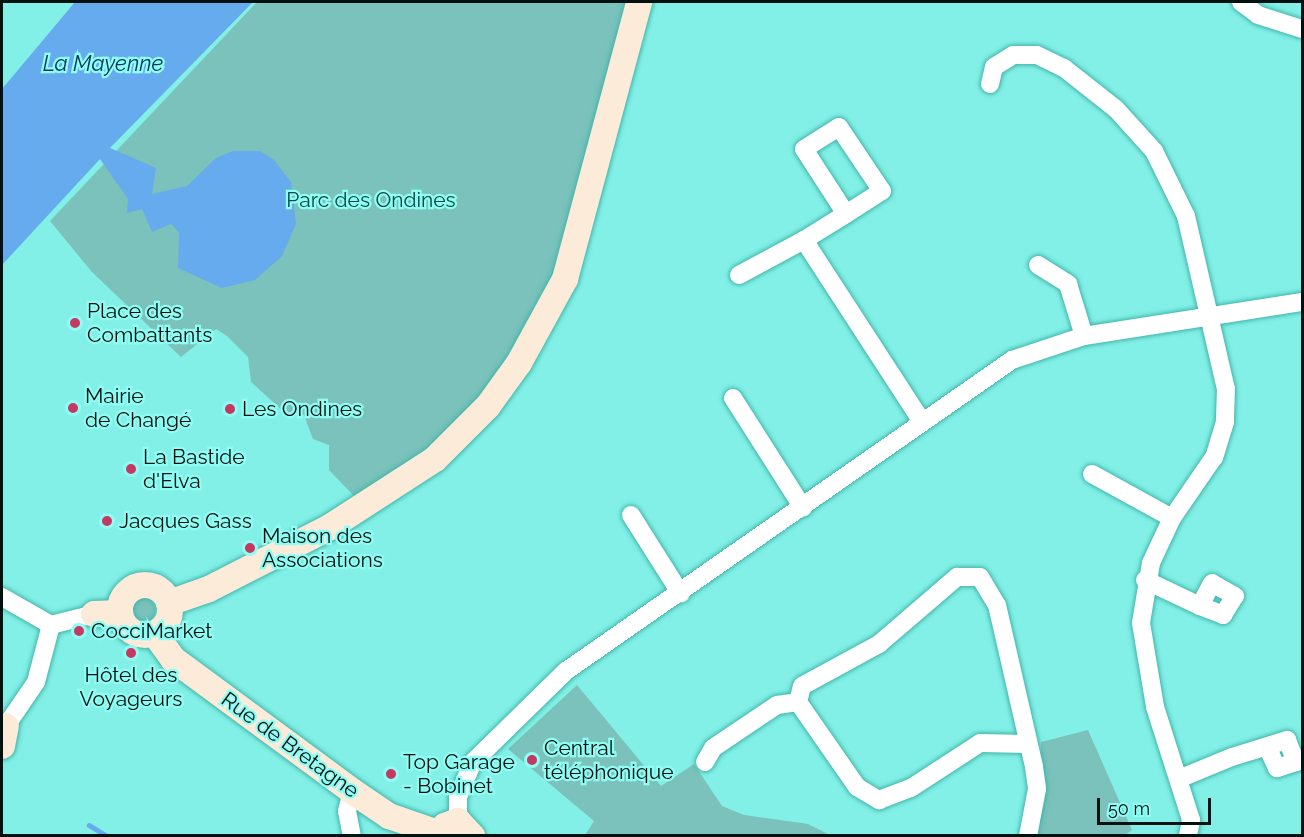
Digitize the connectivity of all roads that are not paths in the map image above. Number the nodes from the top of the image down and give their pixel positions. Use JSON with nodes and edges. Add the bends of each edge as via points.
{"nodes":[{"id":1,"x":639,"y":2,"type":"edge"},
{"id":2,"x":1242,"y":2,"type":"edge"},
{"id":3,"x":1302,"y":29,"type":"edge"},
{"id":4,"x":990,"y":84,"type":"dead end"},
{"id":5,"x":846,"y":214,"type":"junction"},
{"id":6,"x":804,"y":240,"type":"junction"},
{"id":7,"x":1038,"y":265,"type":"dead end"},
{"id":8,"x":739,"y":274,"type":"dead end"},
{"id":9,"x":1302,"y":302,"type":"edge"},
{"id":10,"x":1212,"y":320,"type":"junction"},
{"id":11,"x":1084,"y":336,"type":"junction"},
{"id":12,"x":733,"y":398,"type":"dead end"},
{"id":13,"x":922,"y":422,"type":"junction"},
{"id":14,"x":1092,"y":474,"type":"dead end"},
{"id":15,"x":803,"y":508,"type":"junction"},
{"id":16,"x":631,"y":515,"type":"dead end"},
{"id":17,"x":1172,"y":518,"type":"junction"},
{"id":18,"x":1145,"y":580,"type":"junction"},
{"id":19,"x":681,"y":594,"type":"junction"},
{"id":20,"x":2,"y":597,"type":"edge"},
{"id":21,"x":169,"y":603,"type":"junction"},
{"id":22,"x":1200,"y":606,"type":"dead end"},
{"id":23,"x":120,"y":613,"type":"junction"},
{"id":24,"x":94,"y":614,"type":"joint"},
{"id":25,"x":51,"y":625,"type":"junction"},
{"id":26,"x":154,"y":634,"type":"junction"},
{"id":27,"x":798,"y":702,"type":"junction"},
{"id":28,"x":4,"y":736,"type":"edge"},
{"id":29,"x":1028,"y":744,"type":"junction"},
{"id":30,"x":1267,"y":747,"type":"dead end"},
{"id":31,"x":705,"y":762,"type":"dead end"},
{"id":32,"x":1181,"y":778,"type":"junction"},
{"id":33,"x":352,"y":791,"type":"junction"},
{"id":34,"x":453,"y":832,"type":"edge"},
{"id":35,"x":352,"y":836,"type":"edge"},
{"id":36,"x":1028,"y":836,"type":"edge"},
{"id":37,"x":1188,"y":836,"type":"edge"}],
"edges":[{"from":1,"to":21,"type":"street","via":[[566,279],[519,363],[488,406],[435,459],[330,527],[209,589]]},
{"from":2,"to":3,"type":"street","via":[[1258,15]]},
{"from":4,"to":10,"type":"street","via":[[1004,57],[1037,55],[1064,68],[1126,119],[1171,181],[1186,216]]},
{"from":5,"to":5,"type":"street","via":[[882,191],[839,127],[804,149]]},
{"from":5,"to":6,"type":"street"},
{"from":6,"to":8,"type":"street"},
{"from":6,"to":13,"type":"street"},
{"from":7,"to":11,"type":"street","via":[[1068,284]]},
{"from":9,"to":10,"type":"street"},
{"from":10,"to":11,"type":"street"},
{"from":10,"to":17,"type":"street","via":[[1226,389],[1226,422],[1214,457]]},
{"from":11,"to":13,"type":"street","via":[[1012,360]]},
{"from":12,"to":15,"type":"street"},
{"from":13,"to":15,"type":"street"},
{"from":14,"to":17,"type":"street"},
{"from":15,"to":19,"type":"street"},
{"from":16,"to":19,"type":"street"},
{"from":17,"to":18,"type":"street"},
{"from":18,"to":22,"type":"street"},
{"from":18,"to":32,"type":"street","via":[[1144,663]]},
{"from":19,"to":34,"type":"street","via":[[566,671],[473,762],[458,797]]},
{"from":20,"to":25,"type":"street"},
{"from":21,"to":23,"type":"street","via":[[159,590],[136,587],[123,597]]},
{"from":21,"to":26,"type":"street","via":[[169,618]]},
{"from":23,"to":24,"type":"street"},
{"from":23,"to":26,"type":"street","via":[[132,632]]},
{"from":24,"to":25,"type":"street"},
{"from":25,"to":28,"type":"street","via":[[36,682]]},
{"from":26,"to":33,"type":"street","name":"Rue de Bretagne","via":[[173,659]]},
{"from":27,"to":29,"type":"street","via":[[857,787],[879,800],[911,788],[980,743]]},
{"from":27,"to":29,"type":"street","via":[[802,686],[879,644],[948,584],[971,573],[993,590]]},
{"from":27,"to":31,"type":"street","via":[[777,705],[713,748]]},
{"from":29,"to":36,"type":"street","via":[[1036,789]]},
{"from":30,"to":32,"type":"street"},
{"from":32,"to":37,"type":"street","via":[[1191,820]]},
{"from":33,"to":34,"type":"street","name":"Rue de Bretagne","via":[[389,816]]},
{"from":33,"to":35,"type":"street","via":[[347,811]]}]}
